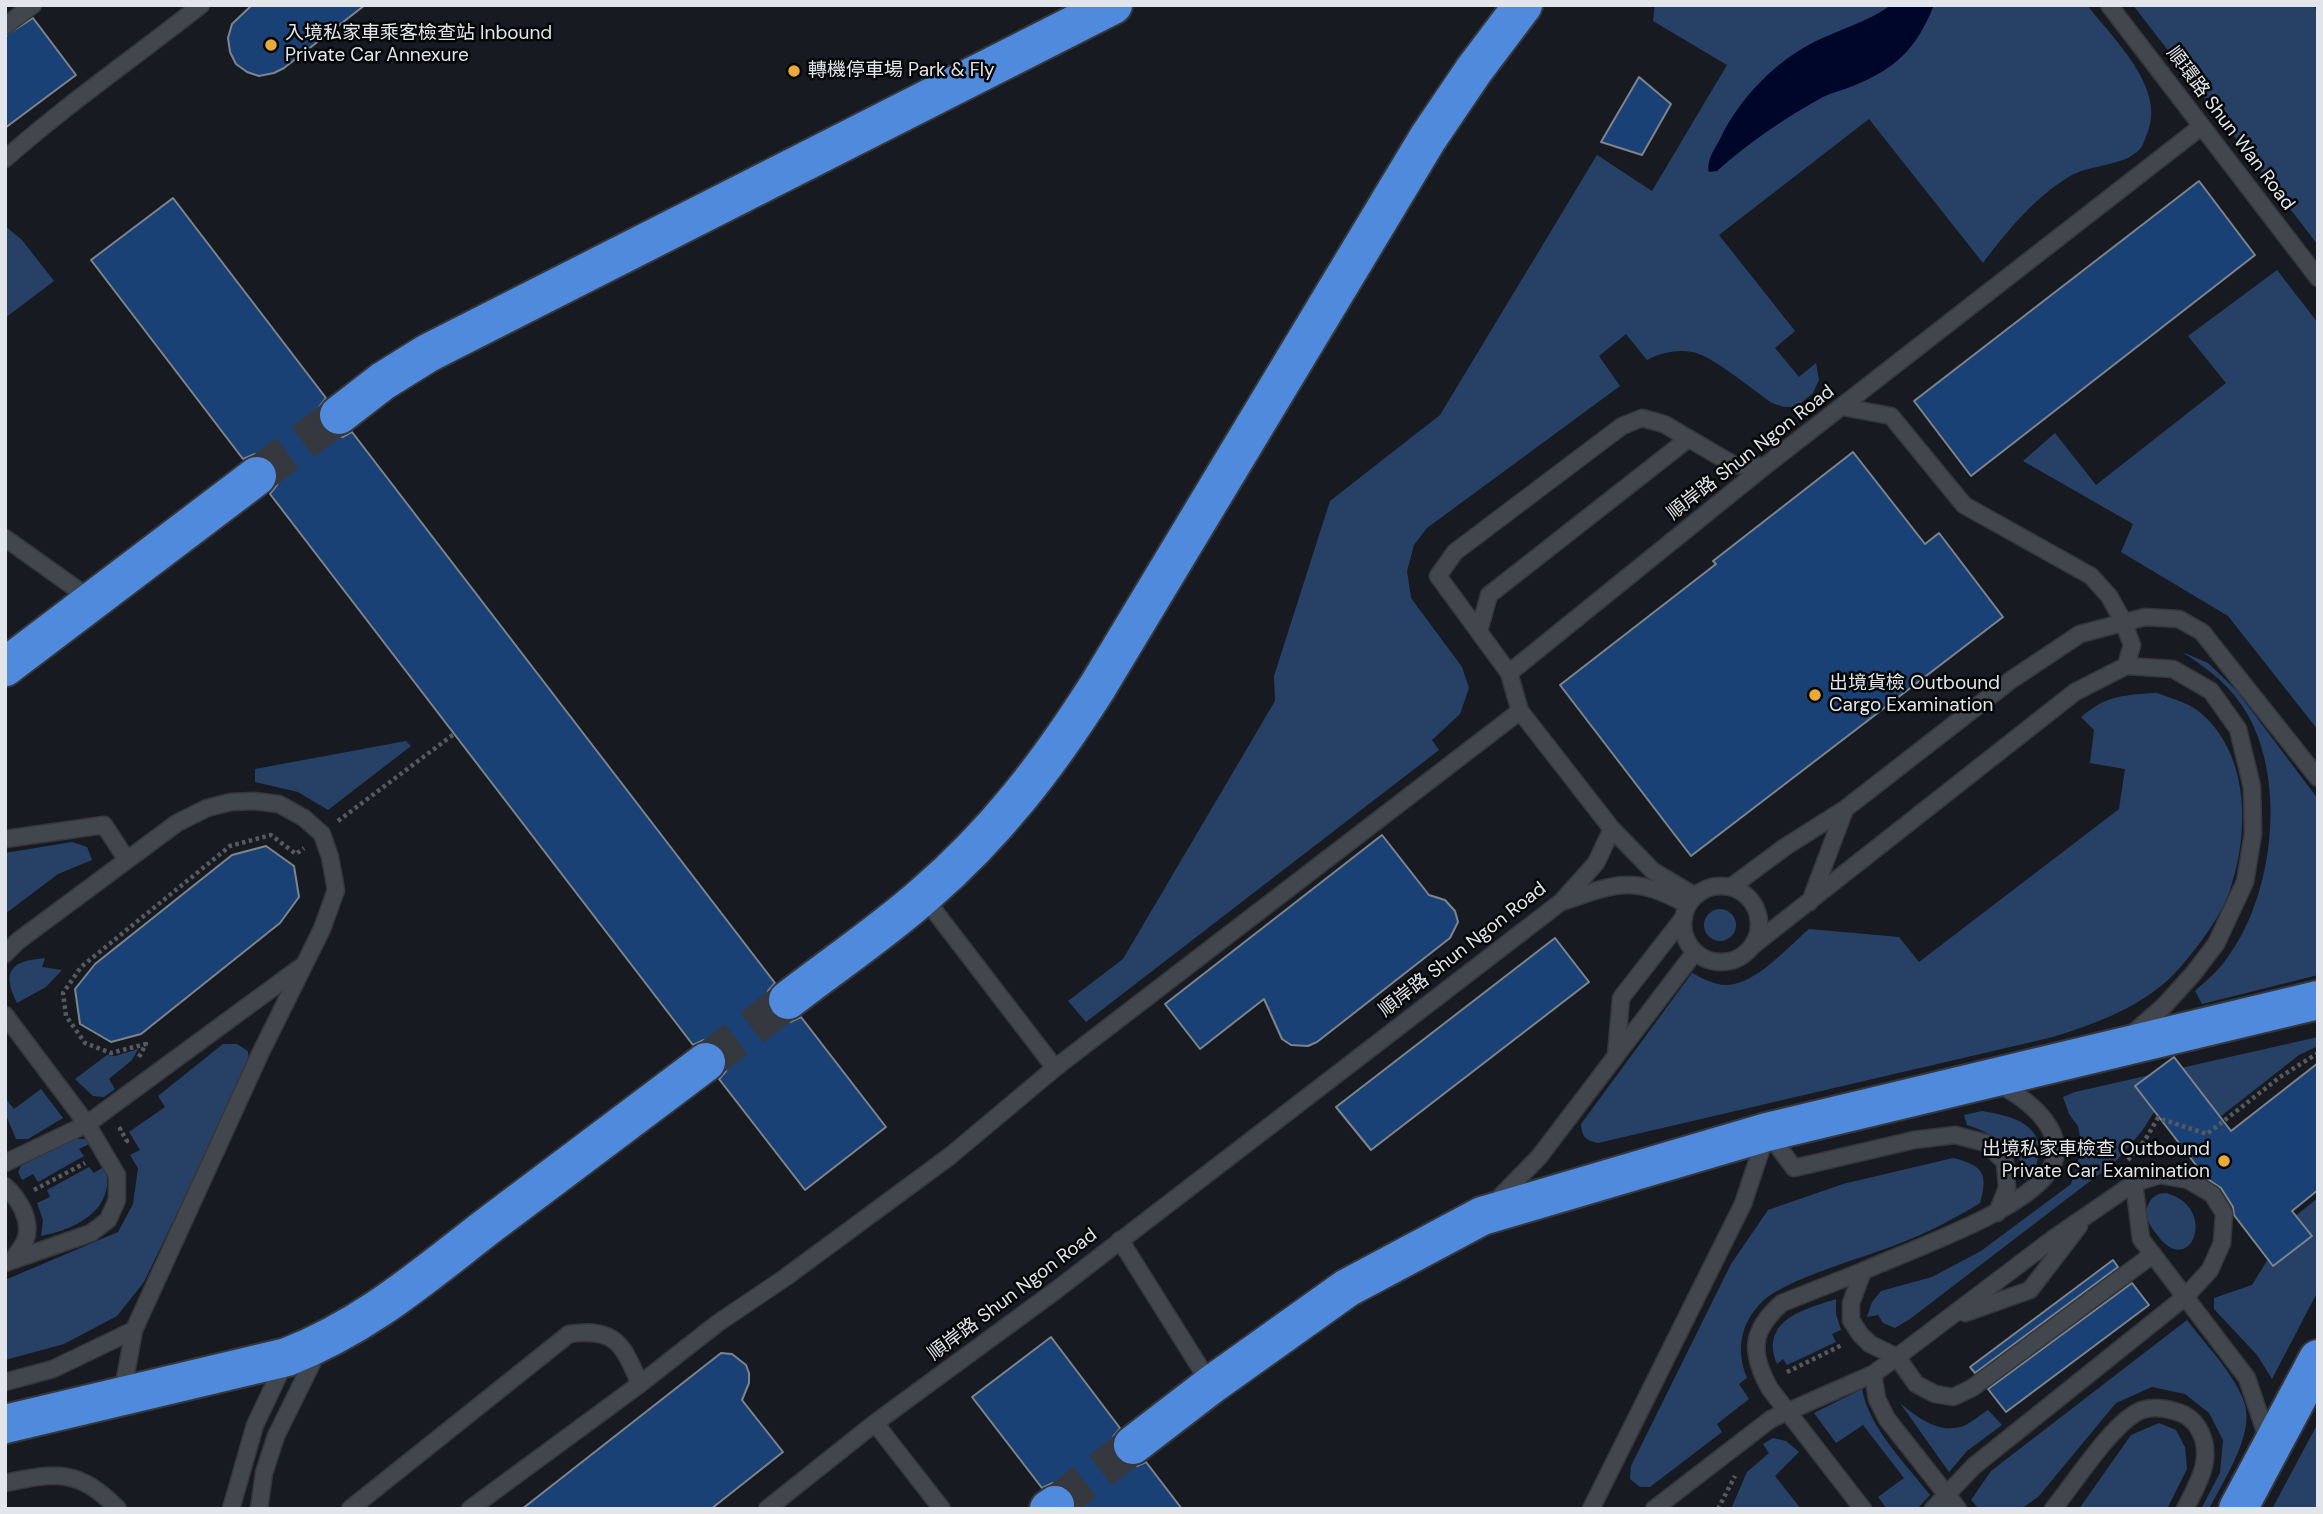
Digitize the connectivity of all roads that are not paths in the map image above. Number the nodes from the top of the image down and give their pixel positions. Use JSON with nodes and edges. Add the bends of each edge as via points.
{"nodes":[{"id":1,"x":33,"y":5,"type":"edge"},
{"id":2,"x":201,"y":5,"type":"edge"},
{"id":3,"x":1114,"y":5,"type":"edge"},
{"id":4,"x":1523,"y":5,"type":"edge"},
{"id":5,"x":2109,"y":5,"type":"edge"},
{"id":6,"x":5,"y":26,"type":"edge"},
{"id":7,"x":2202,"y":126,"type":"junction"},
{"id":8,"x":5,"y":159,"type":"edge"},
{"id":9,"x":2318,"y":278,"type":"edge"},
{"id":10,"x":1843,"y":407,"type":"junction"},
{"id":11,"x":338,"y":415,"type":"tunnel mouth"},
{"id":12,"x":1688,"y":439,"type":"junction"},
{"id":13,"x":1765,"y":466,"type":"junction"},
{"id":14,"x":257,"y":476,"type":"tunnel mouth"},
{"id":15,"x":5,"y":538,"type":"edge"},
{"id":16,"x":93,"y":601,"type":"junction"},
{"id":17,"x":2123,"y":621,"type":"junction"},
{"id":18,"x":1479,"y":631,"type":"junction"},
{"id":19,"x":2126,"y":666,"type":"junction"},
{"id":20,"x":5,"y":667,"type":"edge"},
{"id":21,"x":1509,"y":673,"type":"junction"},
{"id":22,"x":1520,"y":711,"type":"junction"},
{"id":23,"x":2318,"y":778,"type":"edge"},
{"id":24,"x":1845,"y":809,"type":"junction"},
{"id":25,"x":1612,"y":829,"type":"junction"},
{"id":26,"x":5,"y":839,"type":"edge"},
{"id":27,"x":127,"y":860,"type":"junction"},
{"id":28,"x":1731,"y":887,"type":"junction"},
{"id":29,"x":923,"y":896,"type":"junction"},
{"id":30,"x":1561,"y":902,"type":"junction"},
{"id":31,"x":1810,"y":902,"type":"junction"},
{"id":32,"x":1689,"y":906,"type":"junction"},
{"id":33,"x":1751,"y":947,"type":"junction"},
{"id":34,"x":1696,"y":952,"type":"junction"},
{"id":35,"x":5,"y":954,"type":"edge"},
{"id":36,"x":303,"y":965,"type":"junction"},
{"id":37,"x":788,"y":1000,"type":"tunnel mouth"},
{"id":38,"x":2318,"y":1000,"type":"edge"},
{"id":39,"x":5,"y":1015,"type":"edge"},
{"id":40,"x":2117,"y":1049,"type":"junction"},
{"id":41,"x":1616,"y":1055,"type":"junction"},
{"id":42,"x":706,"y":1062,"type":"tunnel mouth"},
{"id":43,"x":1055,"y":1068,"type":"junction"},
{"id":44,"x":1987,"y":1079,"type":"junction"},
{"id":45,"x":87,"y":1124,"type":"junction"},
{"id":46,"x":1767,"y":1132,"type":"junction"},
{"id":47,"x":5,"y":1163,"type":"edge"},
{"id":48,"x":2134,"y":1183,"type":"junction"},
{"id":49,"x":5,"y":1186,"type":"edge"},
{"id":50,"x":1997,"y":1213,"type":"junction"},
{"id":51,"x":1482,"y":1216,"type":"junction"},
{"id":52,"x":2084,"y":1219,"type":"junction"},
{"id":53,"x":1120,"y":1240,"type":"junction"},
{"id":54,"x":2152,"y":1255,"type":"junction"},
{"id":55,"x":9,"y":1262,"type":"edge"},
{"id":56,"x":1863,"y":1271,"type":"junction"},
{"id":57,"x":2185,"y":1297,"type":"junction"},
{"id":58,"x":1949,"y":1318,"type":"junction"},
{"id":59,"x":134,"y":1330,"type":"junction"},
{"id":60,"x":304,"y":1350,"type":"junction"},
{"id":61,"x":1897,"y":1357,"type":"junction"},
{"id":62,"x":2318,"y":1359,"type":"edge"},
{"id":63,"x":1872,"y":1374,"type":"junction"},
{"id":64,"x":5,"y":1382,"type":"edge"},
{"id":65,"x":640,"y":1384,"type":"junction"},
{"id":66,"x":1211,"y":1385,"type":"junction"},
{"id":67,"x":122,"y":1395,"type":"junction"},
{"id":68,"x":1786,"y":1411,"type":"junction"},
{"id":69,"x":875,"y":1423,"type":"junction"},
{"id":70,"x":5,"y":1424,"type":"edge"},
{"id":71,"x":1133,"y":1445,"type":"tunnel mouth"},
{"id":72,"x":2271,"y":1448,"type":"junction"},
{"id":73,"x":5,"y":1483,"type":"edge"},
{"id":74,"x":1946,"y":1493,"type":"junction"},
{"id":75,"x":118,"y":1509,"type":"edge"},
{"id":76,"x":231,"y":1509,"type":"edge"},
{"id":77,"x":259,"y":1509,"type":"edge"},
{"id":78,"x":350,"y":1509,"type":"edge"},
{"id":79,"x":470,"y":1509,"type":"edge"},
{"id":80,"x":766,"y":1509,"type":"edge"},
{"id":81,"x":942,"y":1509,"type":"edge"},
{"id":82,"x":1591,"y":1509,"type":"edge"},
{"id":83,"x":1654,"y":1509,"type":"edge"},
{"id":84,"x":1863,"y":1509,"type":"edge"},
{"id":85,"x":1933,"y":1509,"type":"edge"},
{"id":86,"x":1958,"y":1509,"type":"edge"},
{"id":87,"x":2053,"y":1509,"type":"edge"},
{"id":88,"x":2185,"y":1509,"type":"edge"},
{"id":89,"x":2238,"y":1509,"type":"edge"}],
"edges":[{"from":1,"to":6,"type":"lane"},
{"from":2,"to":8,"type":"lane"},
{"from":3,"to":11,"type":"highway","via":[[452,340],[383,381]]},
{"from":4,"to":29,"type":"highway","via":[[1429,138],[1064,739],[997,824]]},
{"from":5,"to":7,"type":"lane","name":"順環路 Shun Wan Road"},
{"from":7,"to":9,"type":"lane","name":"順環路 Shun Wan Road"},
{"from":7,"to":10,"type":"lane","name":"順岸路 Shun Ngon Road"},
{"from":10,"to":13,"type":"lane","name":"順岸路 Shun Ngon Road"},
{"from":10,"to":17,"type":"lane","via":[[1891,416],[1964,505],[2091,576]]},
{"from":12,"to":13,"type":"lane","via":[[1734,465]]},
{"from":12,"to":18,"type":"lane","via":[[1489,595]]},
{"from":12,"to":18,"type":"lane","via":[[1664,424],[1642,418],[1622,426],[1455,552],[1438,576]]},
{"from":13,"to":21,"type":"lane","name":"順岸路 Shun Ngon Road"},
{"from":14,"to":16,"type":"highway"},
{"from":15,"to":16,"type":"lane"},
{"from":16,"to":20,"type":"highway"},
{"from":17,"to":19,"type":"lane","via":[[2132,645]]},
{"from":17,"to":23,"type":"lane","via":[[2179,619],[2202,632]]},
{"from":17,"to":24,"type":"lane","via":[[2080,634],[2011,680]]},
{"from":18,"to":21,"type":"lane"},
{"from":19,"to":31,"type":"lane","via":[[2075,692]]},
{"from":19,"to":40,"type":"lane","via":[[2173,669],[2211,691],[2238,729],[2252,787],[2253,834],[2245,882],[2216,944],[2164,1006]]},
{"from":21,"to":22,"type":"lane"},
{"from":22,"to":25,"type":"lane"},
{"from":22,"to":43,"type":"lane"},
{"from":24,"to":28,"type":"lane"},
{"from":24,"to":31,"type":"lane"},
{"from":25,"to":30,"type":"lane","name":"順岸路 Shun Ngon Road","via":[[1597,863]]},
{"from":25,"to":32,"type":"lane"},
{"from":26,"to":27,"type":"lane","via":[[104,825]]},
{"from":27,"to":35,"type":"lane"},
{"from":27,"to":36,"type":"lane","via":[[177,822],[231,802],[279,804],[304,818],[322,834],[336,890]]},
{"from":28,"to":32,"type":"lane","via":[[1706,889]]},
{"from":28,"to":33,"type":"lane","via":[[1743,892],[1758,911],[1758,937]]},
{"from":29,"to":37,"type":"highway"},
{"from":29,"to":43,"type":"lane"},
{"from":30,"to":32,"type":"lane","via":[[1629,884],[1649,886]]},
{"from":30,"to":53,"type":"lane","name":"順岸路 Shun Ngon Road"},
{"from":31,"to":33,"type":"lane"},
{"from":32,"to":34,"type":"lane","via":[[1684,930]]},
{"from":32,"to":41,"type":"lane","via":[[1621,998]]},
{"from":33,"to":34,"type":"lane","via":[[1730,961],[1718,962]]},
{"from":34,"to":41,"type":"lane"},
{"from":36,"to":45,"type":"lane"},
{"from":36,"to":59,"type":"lane"},
{"from":38,"to":40,"type":"highway"},
{"from":39,"to":45,"type":"lane"},
{"from":40,"to":44,"type":"highway"},
{"from":41,"to":51,"type":"lane","via":[[1539,1157]]},
{"from":42,"to":60,"type":"highway","via":[[428,1273],[354,1326]]},
{"from":43,"to":65,"type":"lane","via":[[950,1156]]},
{"from":44,"to":46,"type":"highway"},
{"from":44,"to":50,"type":"lane","via":[[2017,1093],[2041,1115],[2053,1133],[2056,1150],[2049,1173]]},
{"from":45,"to":47,"type":"lane"},
{"from":45,"to":55,"type":"lane","via":[[117,1175],[117,1200],[108,1220],[91,1233]]},
{"from":46,"to":50,"type":"lane","via":[[1794,1168],[1928,1138],[1955,1135],[1986,1143],[2005,1162],[2007,1188]]},
{"from":46,"to":51,"type":"highway"},
{"from":46,"to":82,"type":"lane","via":[[1743,1204]]},
{"from":48,"to":52,"type":"lane"},
{"from":48,"to":54,"type":"lane","via":[[2141,1239]]},
{"from":48,"to":57,"type":"lane","via":[[2160,1175],[2188,1180],[2212,1194],[2224,1213],[2222,1243],[2210,1270]]},
{"from":49,"to":55,"type":"lane","via":[[18,1198],[26,1221],[26,1240]]},
{"from":50,"to":56,"type":"lane"},
{"from":51,"to":66,"type":"highway","via":[[1347,1288]]},
{"from":52,"to":58,"type":"lane"},
{"from":52,"to":58,"type":"lane","via":[[2030,1290]]},
{"from":53,"to":66,"type":"lane"},
{"from":53,"to":69,"type":"lane","name":"順岸路 Shun Ngon Road"},
{"from":54,"to":57,"type":"lane"},
{"from":54,"to":61,"type":"lane","via":[[1954,1397],[1916,1384]]},
{"from":56,"to":61,"type":"lane","via":[[1851,1303],[1851,1320],[1870,1344]]},
{"from":56,"to":68,"type":"lane","via":[[1782,1303],[1762,1326],[1754,1349],[1758,1368]]},
{"from":57,"to":72,"type":"lane","via":[[2248,1378]]},
{"from":57,"to":74,"type":"lane"},
{"from":58,"to":61,"type":"lane"},
{"from":59,"to":64,"type":"lane","via":[[53,1369]]},
{"from":59,"to":67,"type":"lane"},
{"from":60,"to":67,"type":"highway"},
{"from":60,"to":76,"type":"lane","via":[[255,1425]]},
{"from":60,"to":77,"type":"lane","via":[[264,1473]]},
{"from":61,"to":63,"type":"lane"},
{"from":62,"to":72,"type":"highway"},
{"from":63,"to":68,"type":"lane"},
{"from":63,"to":74,"type":"lane","via":[[1887,1419]]},
{"from":65,"to":78,"type":"lane","via":[[622,1345],[605,1335],[569,1335]]},
{"from":65,"to":79,"type":"lane"},
{"from":66,"to":71,"type":"highway"},
{"from":67,"to":70,"type":"highway"},
{"from":68,"to":83,"type":"lane"},
{"from":68,"to":84,"type":"lane"},
{"from":69,"to":80,"type":"lane","name":"順岸路 Shun Ngon Road"},
{"from":69,"to":81,"type":"lane"},
{"from":72,"to":89,"type":"highway"},
{"from":73,"to":75,"type":"lane","via":[[67,1476],[99,1490]]},
{"from":74,"to":85,"type":"lane"},
{"from":74,"to":86,"type":"lane"},
{"from":87,"to":88,"type":"lane","via":[[2121,1424],[2142,1410],[2162,1408],[2182,1413],[2197,1425],[2205,1446],[2204,1465]]}]}
